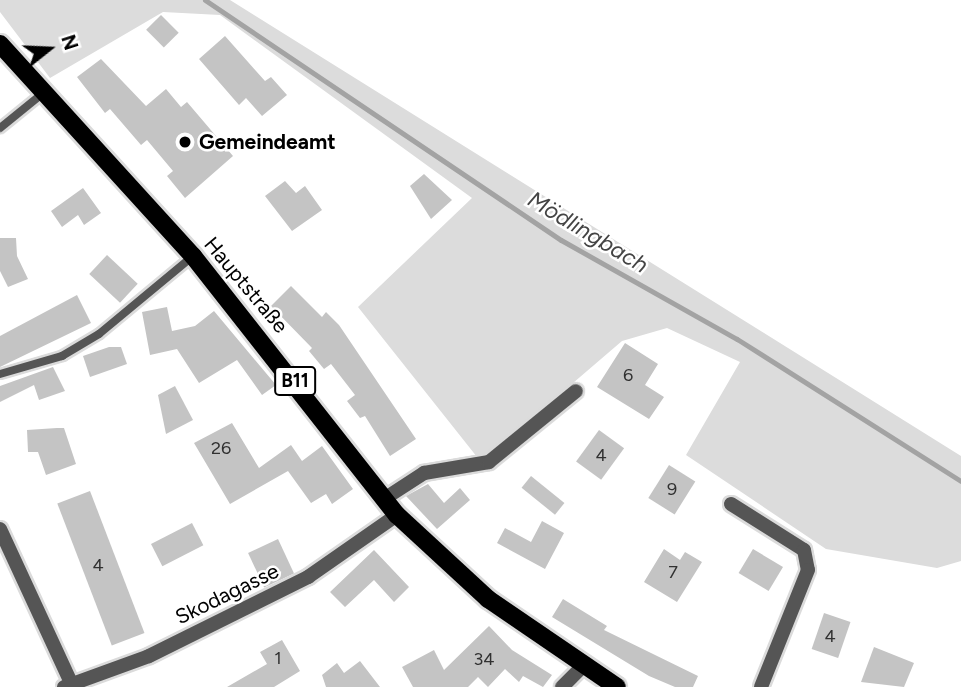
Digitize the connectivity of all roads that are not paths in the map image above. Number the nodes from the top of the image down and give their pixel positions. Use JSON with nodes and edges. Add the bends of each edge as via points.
{"nodes":[{"id":1,"x":0,"y":44,"type":"edge"},
{"id":2,"x":43,"y":93,"type":"junction"},
{"id":3,"x":0,"y":128,"type":"edge"},
{"id":4,"x":193,"y":256,"type":"junction"},
{"id":5,"x":0,"y":374,"type":"edge"},
{"id":6,"x":576,"y":391,"type":"dead end"},
{"id":7,"x":384,"y":499,"type":"junction"},
{"id":8,"x":731,"y":504,"type":"dead end"},
{"id":9,"x":397,"y":515,"type":"junction"},
{"id":10,"x":0,"y":529,"type":"edge"},
{"id":11,"x":584,"y":665,"type":"junction"},
{"id":12,"x":69,"y":686,"type":"edge"},
{"id":13,"x":562,"y":687,"type":"edge"},
{"id":14,"x":617,"y":687,"type":"edge"},
{"id":15,"x":761,"y":687,"type":"edge"}],
"edges":[{"from":1,"to":2,"type":"main road","name":"Hauptstraße","number":"B11"},
{"from":2,"to":3,"type":"lane"},
{"from":2,"to":4,"type":"main road","name":"Hauptstraße","number":"B11"},
{"from":4,"to":5,"type":"lane","via":[[99,334],[62,356]]},
{"from":4,"to":7,"type":"main road","name":"Hauptstraße","number":"B11"},
{"from":6,"to":7,"type":"street","via":[[489,462],[424,473]]},
{"from":7,"to":9,"type":"main road","name":"Hauptstraße","number":"B11"},
{"from":8,"to":15,"type":"street","via":[[804,550],[808,570]]},
{"from":9,"to":11,"type":"main road","name":"Hauptstraße","number":"B11","via":[[488,599]]},
{"from":9,"to":12,"type":"street","name":"Skodagasse","via":[[308,577],[149,656]]},
{"from":10,"to":12,"type":"street"},
{"from":11,"to":13,"type":"street"},
{"from":11,"to":14,"type":"main road","name":"Hauptstraße","number":"B11"}]}
